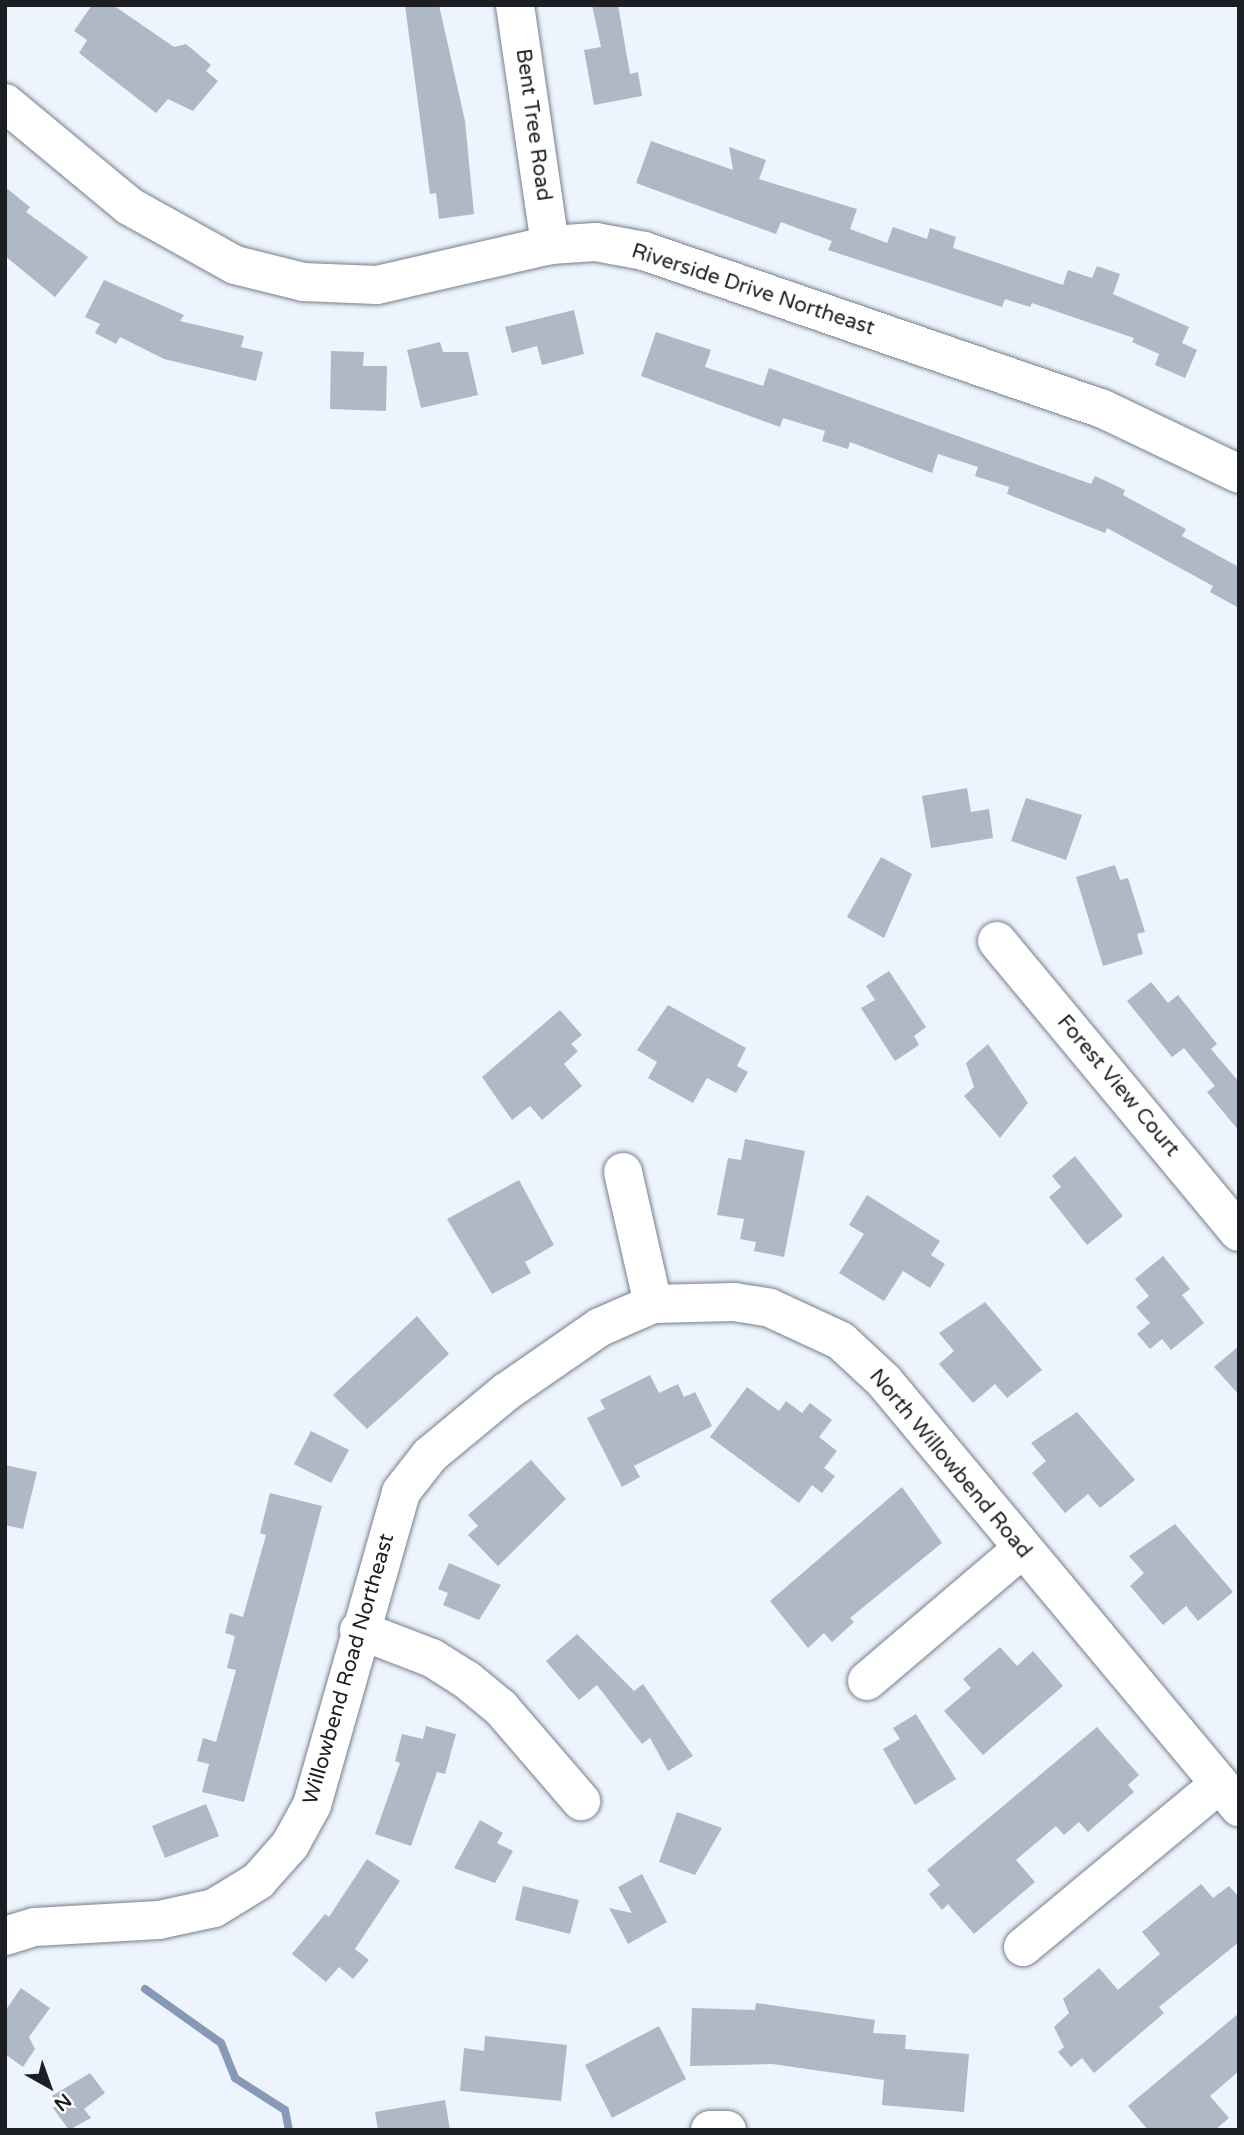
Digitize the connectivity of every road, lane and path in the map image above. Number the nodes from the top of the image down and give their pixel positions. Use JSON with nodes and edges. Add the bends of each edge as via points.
{"nodes":[{"id":1,"x":515,"y":5,"type":"edge"},
{"id":2,"x":5,"y":103,"type":"edge"},
{"id":3,"x":550,"y":245,"type":"junction"},
{"id":4,"x":1239,"y":474,"type":"edge"},
{"id":5,"x":997,"y":941,"type":"dead end"},
{"id":6,"x":623,"y":1172,"type":"dead end"},
{"id":7,"x":1239,"y":1232,"type":"edge"},
{"id":8,"x":653,"y":1304,"type":"junction"},
{"id":9,"x":506,"y":1392,"type":"joint"},
{"id":10,"x":1021,"y":1550,"type":"junction"},
{"id":11,"x":359,"y":1630,"type":"junction"},
{"id":12,"x":867,"y":1681,"type":"dead end"},
{"id":13,"x":1229,"y":1796,"type":"edge"},
{"id":14,"x":581,"y":1801,"type":"dead end"},
{"id":15,"x":5,"y":1936,"type":"edge"},
{"id":16,"x":1023,"y":1947,"type":"dead end"},
{"id":17,"x":710,"y":2130,"type":"edge"},
{"id":18,"x":727,"y":2130,"type":"edge"}],
"edges":[{"from":1,"to":3,"type":"street","name":"Bent Tree Road"},
{"from":2,"to":3,"type":"street","name":"Riverside Drive Northeast","via":[[129,206],[234,265],[303,282],[377,285]]},
{"from":3,"to":4,"type":"street","name":"Riverside Drive Northeast","via":[[596,242],[644,251],[1103,409]]},
{"from":5,"to":7,"type":"street","name":"Forest View Court"},
{"from":6,"to":8,"type":"street"},
{"from":8,"to":9,"type":"street","name":"North Willowbend Road","via":[[600,1327]]},
{"from":8,"to":10,"type":"street","name":"North Willowbend Road","via":[[734,1302],[770,1308],[841,1341],[884,1381]]},
{"from":9,"to":11,"type":"street","name":"Willowbend Road Northeast","via":[[430,1455],[401,1492]]},
{"from":10,"to":12,"type":"street"},
{"from":10,"to":13,"type":"street","name":"North Willowbend Road"},
{"from":11,"to":14,"type":"street","via":[[432,1658],[467,1679],[501,1708]]},
{"from":11,"to":15,"type":"street","name":"Willowbend Road Northeast","via":[[312,1805],[290,1845],[258,1881],[214,1909],[159,1920],[36,1927]]},
{"from":13,"to":16,"type":"street"},
{"from":17,"to":18,"type":"street"}]}
